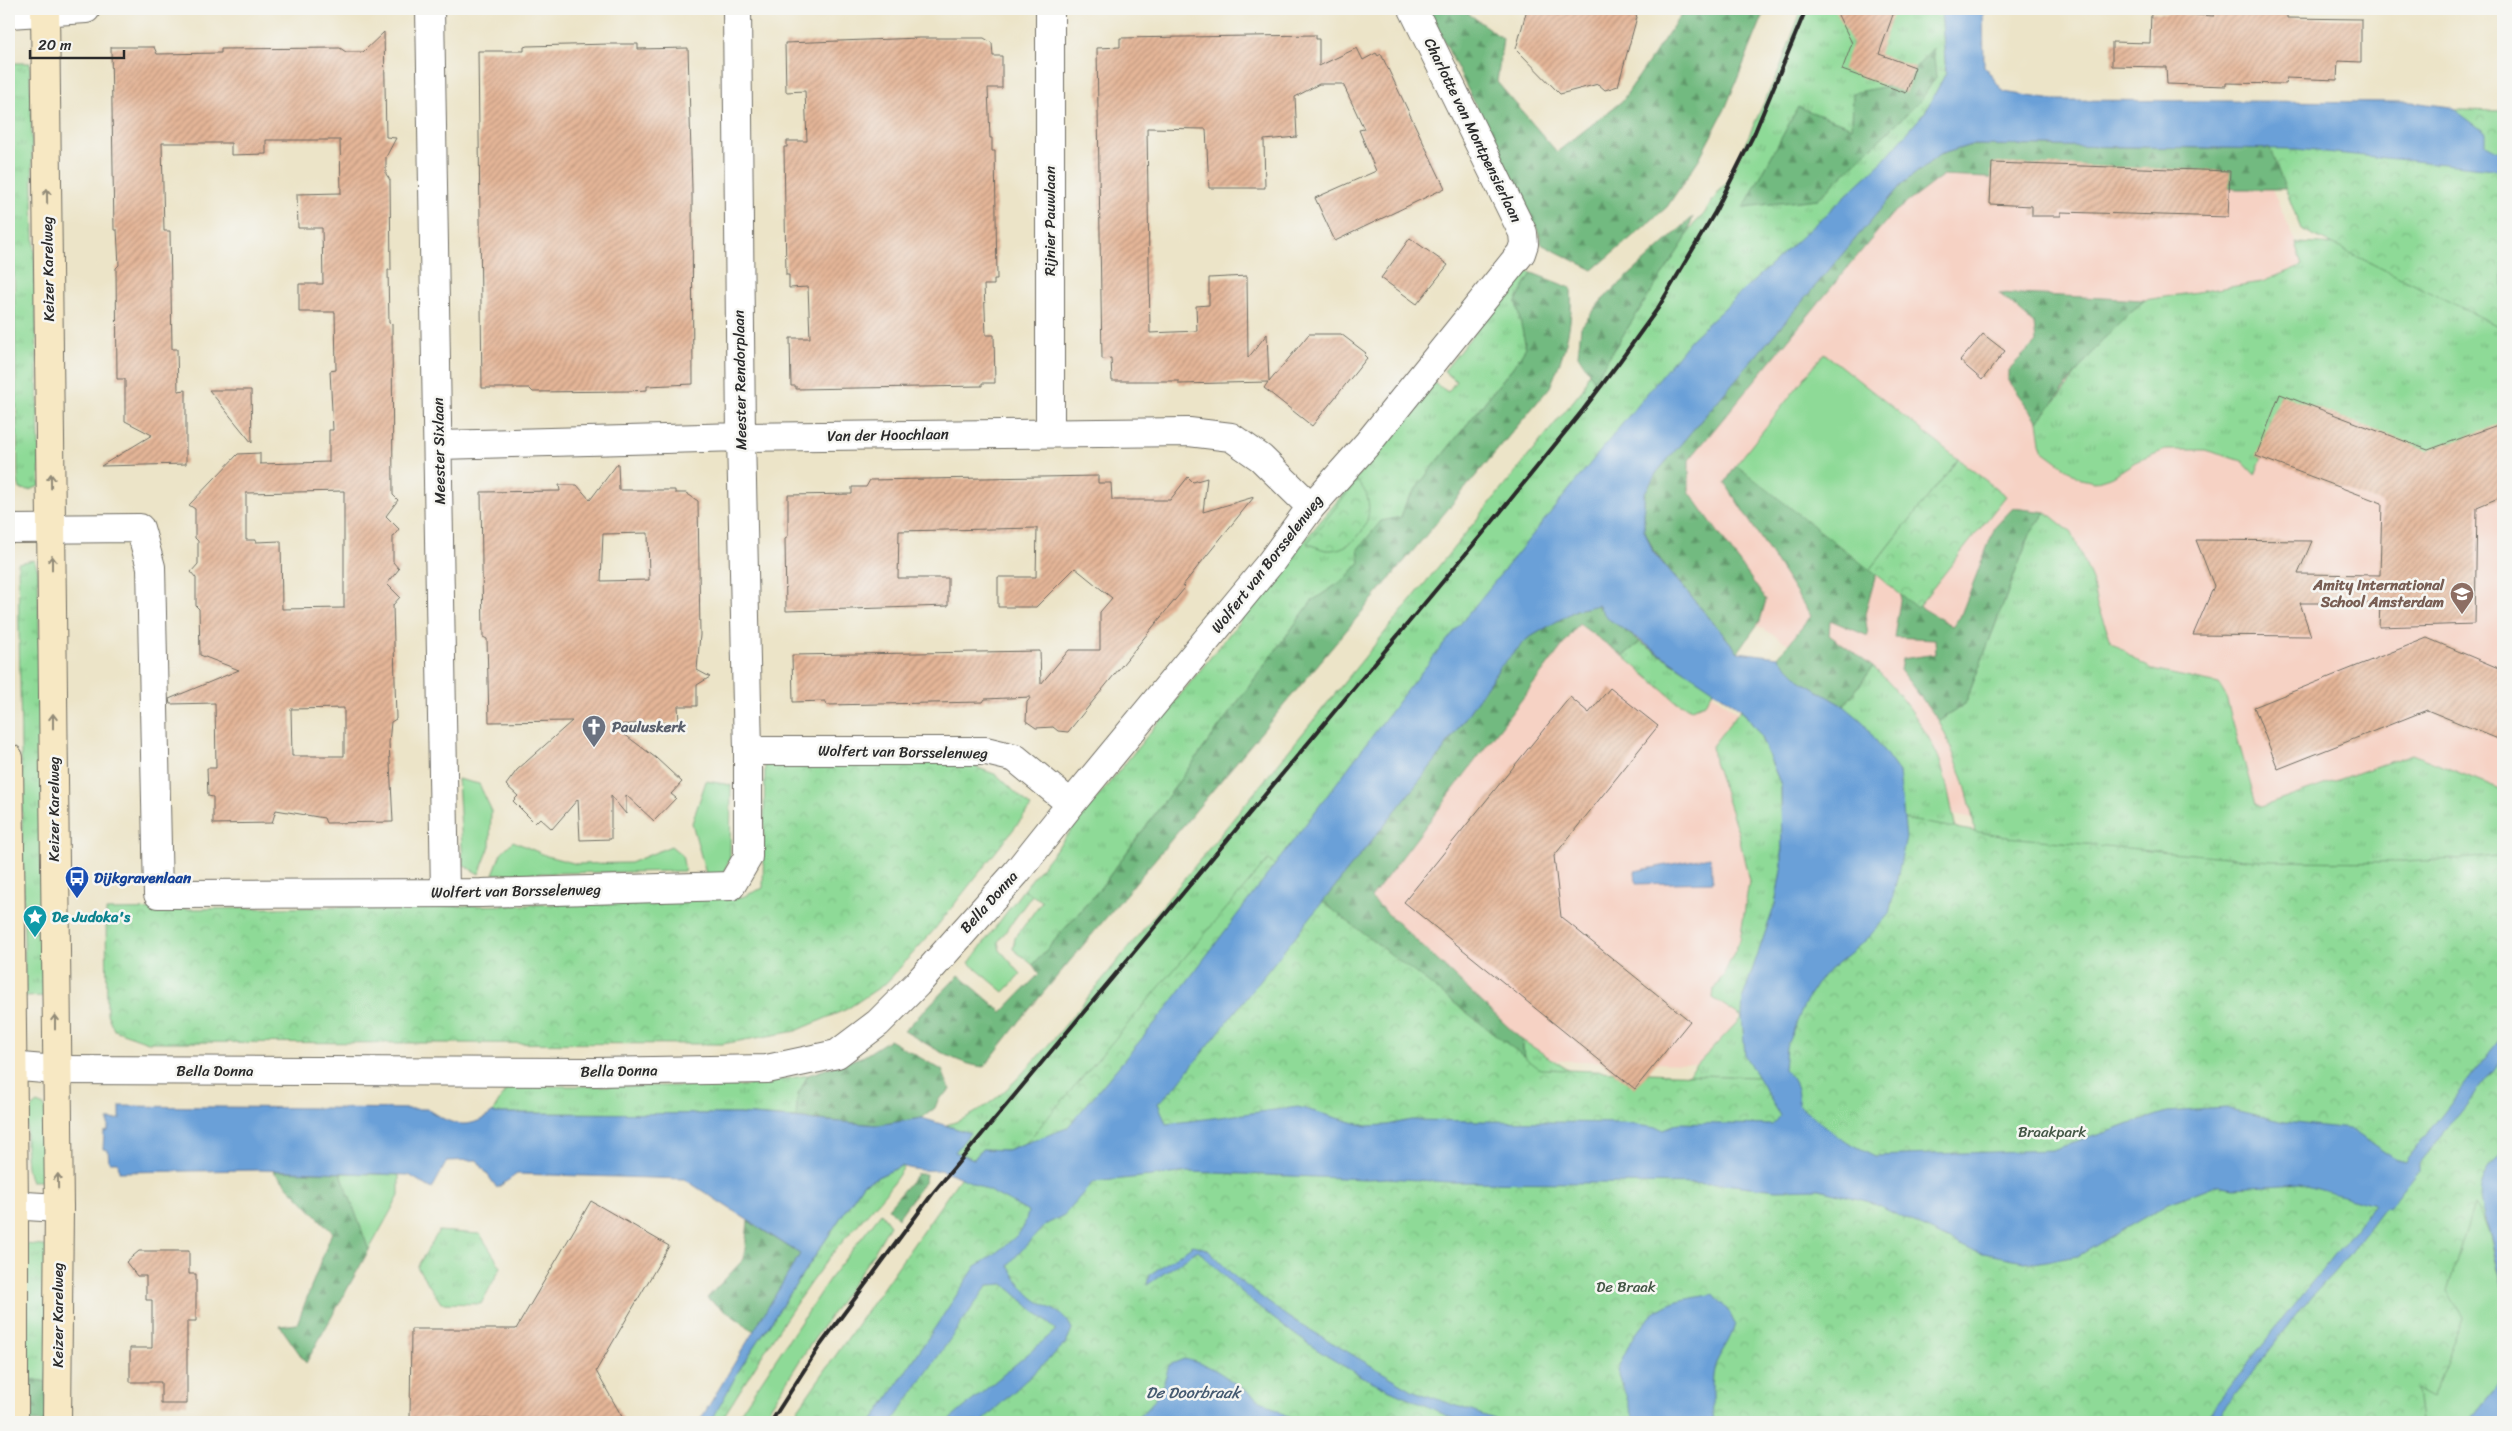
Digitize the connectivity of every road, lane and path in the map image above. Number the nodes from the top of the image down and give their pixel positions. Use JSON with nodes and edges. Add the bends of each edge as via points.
{"nodes":[{"id":1,"x":86,"y":9,"type":"edge"},
{"id":2,"x":430,"y":9,"type":"edge"},
{"id":3,"x":737,"y":9,"type":"edge"},
{"id":4,"x":1050,"y":9,"type":"edge"},
{"id":5,"x":1413,"y":9,"type":"edge"},
{"id":6,"x":45,"y":11,"type":"edge"},
{"id":7,"x":9,"y":14,"type":"edge"},
{"id":8,"x":1521,"y":253,"type":"joint"},
{"id":9,"x":1050,"y":432,"type":"junction"},
{"id":10,"x":740,"y":437,"type":"junction"},
{"id":11,"x":439,"y":445,"type":"junction"},
{"id":12,"x":1311,"y":507,"type":"junction"},
{"id":13,"x":9,"y":529,"type":"edge"},
{"id":14,"x":52,"y":530,"type":"junction"},
{"id":15,"x":748,"y":751,"type":"junction"},
{"id":16,"x":9,"y":758,"type":"edge"},
{"id":17,"x":1071,"y":804,"type":"junction"},
{"id":18,"x":445,"y":893,"type":"junction"},
{"id":19,"x":11,"y":1066,"type":"edge"},
{"id":20,"x":56,"y":1070,"type":"junction"},
{"id":21,"x":11,"y":1205,"type":"edge"},
{"id":22,"x":59,"y":1208,"type":"junction"},
{"id":23,"x":14,"y":1422,"type":"edge"},
{"id":24,"x":57,"y":1422,"type":"edge"}],
"edges":[{"from":1,"to":6,"type":"street"},
{"from":2,"to":11,"type":"street","name":"Meester Sixlaan"},
{"from":3,"to":10,"type":"street","name":"Meester Rendorplaan"},
{"from":4,"to":9,"type":"street","name":"Rijnier Pauwlaan"},
{"from":5,"to":8,"type":"street","name":"Charlotte van Montpensierlaan","via":[[1524,233]]},
{"from":6,"to":7,"type":"street"},
{"from":14,"to":6,"type":"main road","name":"Keizer Karelweg","one_way":true},
{"from":8,"to":12,"type":"street","name":"Wolfert van Borsselenweg","via":[[1368,443]]},
{"from":9,"to":10,"type":"street","name":"Van der Hoochlaan"},
{"from":9,"to":12,"type":"street","name":"Van der Hoochlaan","via":[[1189,432],[1231,437],[1261,458]]},
{"from":10,"to":11,"type":"street","name":"Van der Hoochlaan"},
{"from":10,"to":15,"type":"street","name":"Meester Rendorplaan"},
{"from":11,"to":18,"type":"street","name":"Meester Sixlaan"},
{"from":12,"to":17,"type":"street","name":"Wolfert van Borsselenweg","via":[[1271,562]]},
{"from":13,"to":14,"type":"street"},
{"from":14,"to":18,"type":"street","name":"Wolfert van Borsselenweg","via":[[140,528],[147,552],[151,567],[158,894]]},
{"from":20,"to":14,"type":"main road","name":"Keizer Karelweg","one_way":true},
{"from":15,"to":17,"type":"street","name":"Wolfert van Borsselenweg","via":[[986,751],[1015,758]]},
{"from":15,"to":18,"type":"street","name":"Wolfert van Borsselenweg","via":[[748,857],[732,886]]},
{"from":16,"to":19,"type":"main road"},
{"from":17,"to":20,"type":"street","name":"Bella Donna","via":[[1016,873],[917,984],[878,1023],[837,1054],[767,1069],[595,1072]]},
{"from":19,"to":20,"type":"street","name":"Bella Donna"},
{"from":19,"to":21,"type":"main road"},
{"from":22,"to":20,"type":"main road","name":"Keizer Karelweg","one_way":true},
{"from":21,"to":22,"type":"street"},
{"from":21,"to":23,"type":"main road"},
{"from":22,"to":24,"type":"main road","name":"Keizer Karelweg"}]}
